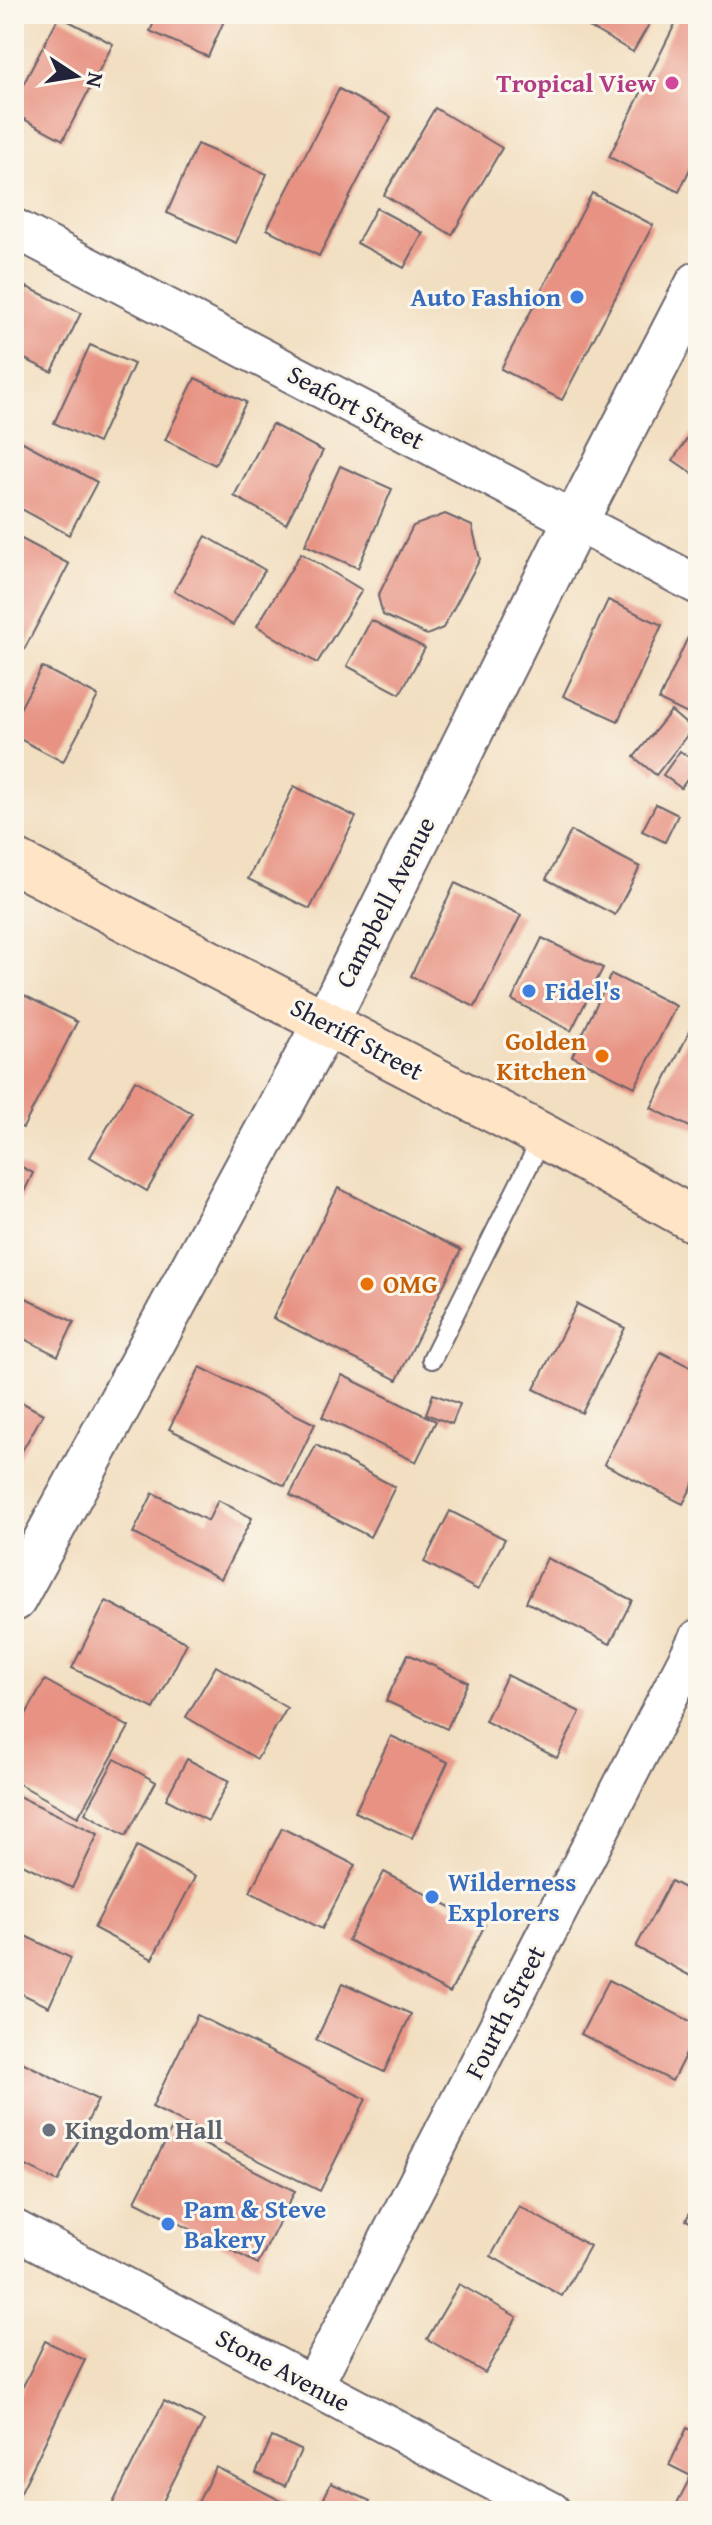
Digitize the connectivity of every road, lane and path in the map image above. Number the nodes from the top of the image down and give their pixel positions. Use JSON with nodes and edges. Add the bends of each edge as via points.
{"nodes":[{"id":1,"x":14,"y":228,"type":"edge"},
{"id":2,"x":698,"y":284,"type":"edge"},
{"id":3,"x":575,"y":522,"type":"junction"},
{"id":4,"x":698,"y":585,"type":"edge"},
{"id":5,"x":14,"y":861,"type":"edge"},
{"id":6,"x":326,"y":1022,"type":"junction"},
{"id":7,"x":543,"y":1136,"type":"junction"},
{"id":8,"x":698,"y":1222,"type":"edge"},
{"id":9,"x":432,"y":1359,"type":"dead end"},
{"id":10,"x":14,"y":1599,"type":"edge"},
{"id":11,"x":698,"y":1639,"type":"edge"},
{"id":12,"x":14,"y":2229,"type":"edge"},
{"id":13,"x":313,"y":2386,"type":"junction"},
{"id":14,"x":551,"y":2511,"type":"edge"}],
"edges":[{"from":1,"to":3,"type":"street","name":"Seafort Street"},
{"from":2,"to":3,"type":"street","name":"Campbell Avenue"},
{"from":3,"to":4,"type":"street","name":"Seafort Street"},
{"from":3,"to":6,"type":"street","name":"Campbell Avenue"},
{"from":5,"to":6,"type":"main road","name":"Sheriff Street"},
{"from":6,"to":7,"type":"main road","name":"Sheriff Street"},
{"from":6,"to":10,"type":"street","name":"Campbell Avenue"},
{"from":7,"to":8,"type":"main road","name":"Sheriff Street"},
{"from":7,"to":9,"type":"lane"},
{"from":11,"to":13,"type":"street","name":"Fourth Street"},
{"from":12,"to":13,"type":"street","name":"Stone Avenue"},
{"from":13,"to":14,"type":"street","name":"Stone Avenue"}]}
